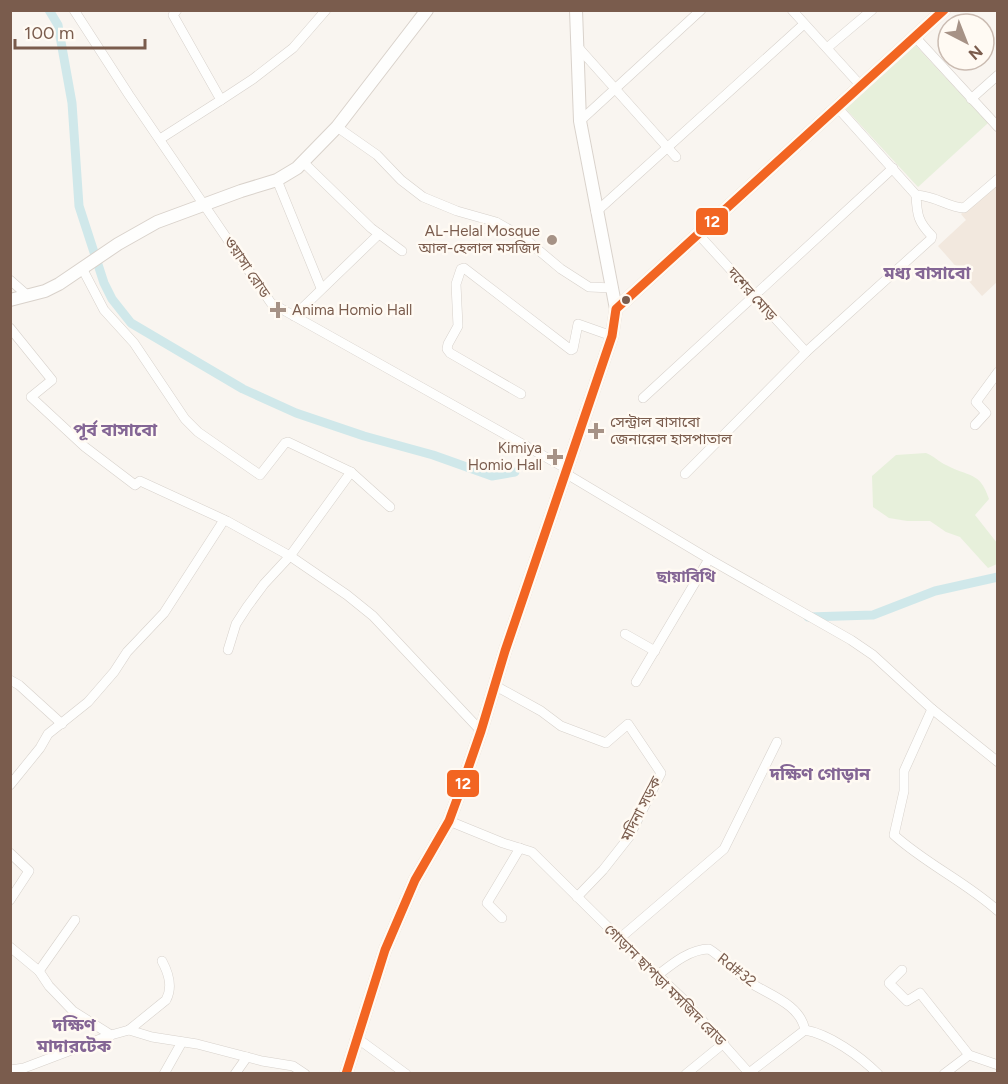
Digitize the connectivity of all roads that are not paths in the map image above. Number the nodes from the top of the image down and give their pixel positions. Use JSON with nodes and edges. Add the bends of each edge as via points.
{"nodes":[{"id":1,"x":74,"y":10,"type":"edge"},
{"id":2,"x":177,"y":10,"type":"edge"},
{"id":3,"x":326,"y":10,"type":"edge"},
{"id":4,"x":427,"y":10,"type":"edge"},
{"id":5,"x":700,"y":10,"type":"edge"},
{"id":6,"x":792,"y":10,"type":"edge"},
{"id":7,"x":872,"y":10,"type":"edge"},
{"id":8,"x":944,"y":10,"type":"edge"},
{"id":9,"x":579,"y":12,"type":"edge"},
{"id":10,"x":804,"y":24,"type":"junction"},
{"id":11,"x":916,"y":38,"type":"junction"},
{"id":12,"x":577,"y":46,"type":"junction"},
{"id":13,"x":826,"y":48,"type":"junction"},
{"id":14,"x":998,"y":75,"type":"edge"},
{"id":15,"x":862,"y":87,"type":"junction"},
{"id":16,"x":614,"y":88,"type":"junction"},
{"id":17,"x":971,"y":99,"type":"junction"},
{"id":18,"x":221,"y":100,"type":"junction"},
{"id":19,"x":837,"y":107,"type":"junction"},
{"id":20,"x":579,"y":121,"type":"junction"},
{"id":21,"x":337,"y":126,"type":"junction"},
{"id":22,"x":998,"y":127,"type":"edge"},
{"id":23,"x":160,"y":139,"type":"junction"},
{"id":24,"x":668,"y":147,"type":"junction"},
{"id":25,"x":676,"y":157,"type":"dead end"},
{"id":26,"x":303,"y":162,"type":"junction"},
{"id":27,"x":893,"y":168,"type":"junction"},
{"id":28,"x":277,"y":180,"type":"junction"},
{"id":29,"x":998,"y":180,"type":"edge"},
{"id":30,"x":916,"y":195,"type":"junction"},
{"id":31,"x":204,"y":205,"type":"junction"},
{"id":32,"x":596,"y":212,"type":"junction"},
{"id":33,"x":379,"y":234,"type":"junction"},
{"id":34,"x":699,"y":235,"type":"junction"},
{"id":35,"x":402,"y":251,"type":"dead end"},
{"id":36,"x":86,"y":265,"type":"junction"},
{"id":37,"x":10,"y":280,"type":"edge"},
{"id":38,"x":321,"y":288,"type":"junction"},
{"id":39,"x":613,"y":288,"type":"junction"},
{"id":40,"x":27,"y":295,"type":"junction"},
{"id":41,"x":754,"y":296,"type":"junction"},
{"id":42,"x":10,"y":300,"type":"edge"},
{"id":43,"x":616,"y":309,"type":"junction"},
{"id":44,"x":294,"y":316,"type":"junction"},
{"id":45,"x":10,"y":328,"type":"edge"},
{"id":46,"x":612,"y":336,"type":"junction"},
{"id":47,"x":806,"y":352,"type":"junction"},
{"id":48,"x":998,"y":372,"type":"edge"},
{"id":49,"x":521,"y":394,"type":"dead end"},
{"id":50,"x":643,"y":398,"type":"dead end"},
{"id":51,"x":975,"y":425,"type":"dead end"},
{"id":52,"x":566,"y":471,"type":"junction"},
{"id":53,"x":351,"y":472,"type":"junction"},
{"id":54,"x":685,"y":474,"type":"dead end"},
{"id":55,"x":390,"y":507,"type":"dead end"},
{"id":56,"x":224,"y":520,"type":"junction"},
{"id":57,"x":290,"y":556,"type":"junction"},
{"id":58,"x":709,"y":559,"type":"junction"},
{"id":59,"x":625,"y":634,"type":"dead end"},
{"id":60,"x":228,"y":650,"type":"dead end"},
{"id":61,"x":656,"y":651,"type":"junction"},
{"id":62,"x":10,"y":680,"type":"edge"},
{"id":63,"x":636,"y":682,"type":"dead end"},
{"id":64,"x":494,"y":686,"type":"junction"},
{"id":65,"x":932,"y":709,"type":"junction"},
{"id":66,"x":62,"y":724,"type":"junction"},
{"id":67,"x":481,"y":731,"type":"junction"},
{"id":68,"x":777,"y":742,"type":"dead end"},
{"id":69,"x":998,"y":762,"type":"edge"},
{"id":70,"x":10,"y":785,"type":"edge"},
{"id":71,"x":449,"y":821,"type":"junction"},
{"id":72,"x":520,"y":848,"type":"junction"},
{"id":73,"x":10,"y":853,"type":"edge"},
{"id":74,"x":577,"y":897,"type":"junction"},
{"id":75,"x":10,"y":900,"type":"edge"},
{"id":76,"x":998,"y":911,"type":"edge"},
{"id":77,"x":502,"y":918,"type":"dead end"},
{"id":78,"x":75,"y":920,"type":"dead end"},
{"id":79,"x":619,"y":939,"type":"junction"},
{"id":80,"x":10,"y":947,"type":"edge"},
{"id":81,"x":162,"y":961,"type":"dead end"},
{"id":82,"x":902,"y":970,"type":"dead end"},
{"id":83,"x":39,"y":971,"type":"junction"},
{"id":84,"x":658,"y":975,"type":"junction"},
{"id":85,"x":129,"y":1030,"type":"junction"},
{"id":86,"x":805,"y":1030,"type":"junction"},
{"id":87,"x":111,"y":1035,"type":"junction"},
{"id":88,"x":357,"y":1038,"type":"junction"},
{"id":89,"x":182,"y":1042,"type":"junction"},
{"id":90,"x":724,"y":1043,"type":"junction"},
{"id":91,"x":969,"y":1054,"type":"junction"},
{"id":92,"x":247,"y":1057,"type":"junction"},
{"id":93,"x":998,"y":1065,"type":"edge"},
{"id":94,"x":10,"y":1070,"type":"edge"},
{"id":95,"x":347,"y":1072,"type":"edge"},
{"id":96,"x":749,"y":1073,"type":"edge"},
{"id":97,"x":165,"y":1074,"type":"edge"},
{"id":98,"x":235,"y":1074,"type":"edge"},
{"id":99,"x":306,"y":1074,"type":"edge"},
{"id":100,"x":406,"y":1074,"type":"edge"},
{"id":101,"x":686,"y":1074,"type":"edge"},
{"id":102,"x":878,"y":1074,"type":"edge"},
{"id":103,"x":944,"y":1074,"type":"edge"}],
"edges":[{"from":1,"to":23,"type":"street","name":"ওয়াসা রোড"},
{"from":2,"to":18,"type":"street","via":[[173,15]]},
{"from":3,"to":18,"type":"street","via":[[292,48]]},
{"from":4,"to":21,"type":"street"},
{"from":5,"to":16,"type":"street"},
{"from":6,"to":10,"type":"street"},
{"from":7,"to":13,"type":"street"},
{"from":8,"to":11,"type":"street"},
{"from":9,"to":12,"type":"street"},
{"from":10,"to":13,"type":"street"},
{"from":10,"to":24,"type":"street"},
{"from":11,"to":15,"type":"street"},
{"from":11,"to":17,"type":"street"},
{"from":12,"to":16,"type":"street"},
{"from":12,"to":20,"type":"street"},
{"from":13,"to":15,"type":"street"},
{"from":14,"to":17,"type":"street"},
{"from":15,"to":19,"type":"street"},
{"from":16,"to":20,"type":"street"},
{"from":16,"to":24,"type":"street"},
{"from":17,"to":22,"type":"street"},
{"from":18,"to":23,"type":"street"},
{"from":19,"to":27,"type":"street"},
{"from":19,"to":34,"type":"street"},
{"from":20,"to":32,"type":"street"},
{"from":21,"to":26,"type":"street"},
{"from":21,"to":39,"type":"street","via":[[377,155],[423,197],[496,222],[589,287]]},
{"from":23,"to":31,"type":"street","name":"ওয়াসা রোড"},
{"from":24,"to":25,"type":"street"},
{"from":24,"to":32,"type":"street"},
{"from":26,"to":28,"type":"street"},
{"from":26,"to":33,"type":"street"},
{"from":27,"to":30,"type":"street"},
{"from":27,"to":41,"type":"street"},
{"from":28,"to":31,"type":"street"},
{"from":28,"to":38,"type":"street"},
{"from":29,"to":30,"type":"street","via":[[964,208]]},
{"from":30,"to":47,"type":"street","via":[[921,224],[931,239]]},
{"from":31,"to":36,"type":"street","via":[[138,231]]},
{"from":31,"to":44,"type":"street","name":"ওয়াসা রোড","via":[[271,303]]},
{"from":32,"to":39,"type":"street"},
{"from":33,"to":35,"type":"street"},
{"from":33,"to":38,"type":"street"},
{"from":34,"to":41,"type":"street","name":"দশের মোড়"},
{"from":34,"to":43,"type":"street"},
{"from":36,"to":40,"type":"street","via":[[59,284]]},
{"from":36,"to":53,"type":"street","via":[[104,310],[134,343],[198,432],[260,475],[286,442]]},
{"from":37,"to":40,"type":"street"},
{"from":38,"to":44,"type":"street"},
{"from":39,"to":43,"type":"street"},
{"from":40,"to":42,"type":"street"},
{"from":41,"to":47,"type":"street","name":"দশের মোড়"},
{"from":41,"to":50,"type":"street"},
{"from":43,"to":46,"type":"street"},
{"from":44,"to":52,"type":"street","name":"ওয়াসা রোড"},
{"from":45,"to":56,"type":"street","via":[[52,380],[31,397],[86,447],[135,485],[140,481]]},
{"from":46,"to":49,"type":"street","via":[[578,324],[570,350],[461,269],[456,284],[458,326],[447,349]]},
{"from":46,"to":52,"type":"street"},
{"from":47,"to":54,"type":"street"},
{"from":48,"to":51,"type":"street","via":[[976,402],[986,413]]},
{"from":52,"to":58,"type":"street","name":"ওয়াসা রোড"},
{"from":52,"to":64,"type":"street"},
{"from":53,"to":55,"type":"street"},
{"from":53,"to":57,"type":"street"},
{"from":56,"to":57,"type":"street"},
{"from":56,"to":66,"type":"street","via":[[164,613],[88,702]]},
{"from":57,"to":60,"type":"street","via":[[247,607],[236,624]]},
{"from":57,"to":67,"type":"street","via":[[373,616]]},
{"from":58,"to":61,"type":"street"},
{"from":58,"to":65,"type":"street","name":"ওয়াসা রোড","via":[[851,640]]},
{"from":59,"to":61,"type":"street"},
{"from":61,"to":63,"type":"street"},
{"from":62,"to":66,"type":"street"},
{"from":64,"to":67,"type":"street"},
{"from":64,"to":74,"type":"street","name":"মদিনা সড়ক","via":[[561,726],[606,742],[628,724],[661,773],[629,837]]},
{"from":65,"to":69,"type":"street","name":"ওয়াসা রোড"},
{"from":65,"to":76,"type":"street","via":[[904,771],[904,791],[894,835]]},
{"from":66,"to":70,"type":"street","via":[[48,734]]},
{"from":67,"to":71,"type":"street"},
{"from":68,"to":79,"type":"street","via":[[724,849]]},
{"from":71,"to":72,"type":"street","name":"গোড়ান ছাপড়া মসজিদ রোড"},
{"from":71,"to":88,"type":"street","via":[[415,880],[392,934]]},
{"from":72,"to":74,"type":"street","name":"গোড়ান ছাপড়া মসজিদ রোড","via":[[532,852]]},
{"from":72,"to":77,"type":"street","via":[[487,903]]},
{"from":73,"to":75,"type":"street","via":[[30,871]]},
{"from":74,"to":79,"type":"street","name":"গোড়ান ছাপড়া মসজিদ রোড"},
{"from":78,"to":83,"type":"street"},
{"from":79,"to":84,"type":"street","name":"গোড়ান ছাপড়া মসজিদ রোড"},
{"from":80,"to":83,"type":"street"},
{"from":81,"to":85,"type":"street","via":[[169,974],[169,995]]},
{"from":82,"to":91,"type":"street","via":[[889,983],[906,1001],[920,993]]},
{"from":83,"to":87,"type":"street","via":[[73,1011]]},
{"from":84,"to":86,"type":"street","name":"Rd#32","via":[[679,959],[709,949],[750,983],[789,1007],[803,1020]]},
{"from":84,"to":90,"type":"street","name":"গোড়ান ছাপড়া মসজিদ রোড"},
{"from":85,"to":87,"type":"street"},
{"from":85,"to":89,"type":"street"},
{"from":86,"to":96,"type":"street","name":"গোড়ান ছাপড়া মসজিদ রোড"},
{"from":86,"to":102,"type":"street","via":[[839,1044]]},
{"from":87,"to":94,"type":"street"},
{"from":88,"to":95,"type":"street"},
{"from":88,"to":100,"type":"street"},
{"from":89,"to":92,"type":"street"},
{"from":89,"to":97,"type":"street"},
{"from":90,"to":96,"type":"street","name":"গোড়ান ছাপড়া মসজিদ রোড"},
{"from":90,"to":101,"type":"street"},
{"from":91,"to":93,"type":"street"},
{"from":91,"to":103,"type":"street"},
{"from":92,"to":98,"type":"street"},
{"from":92,"to":99,"type":"street","via":[[293,1066]]}]}
